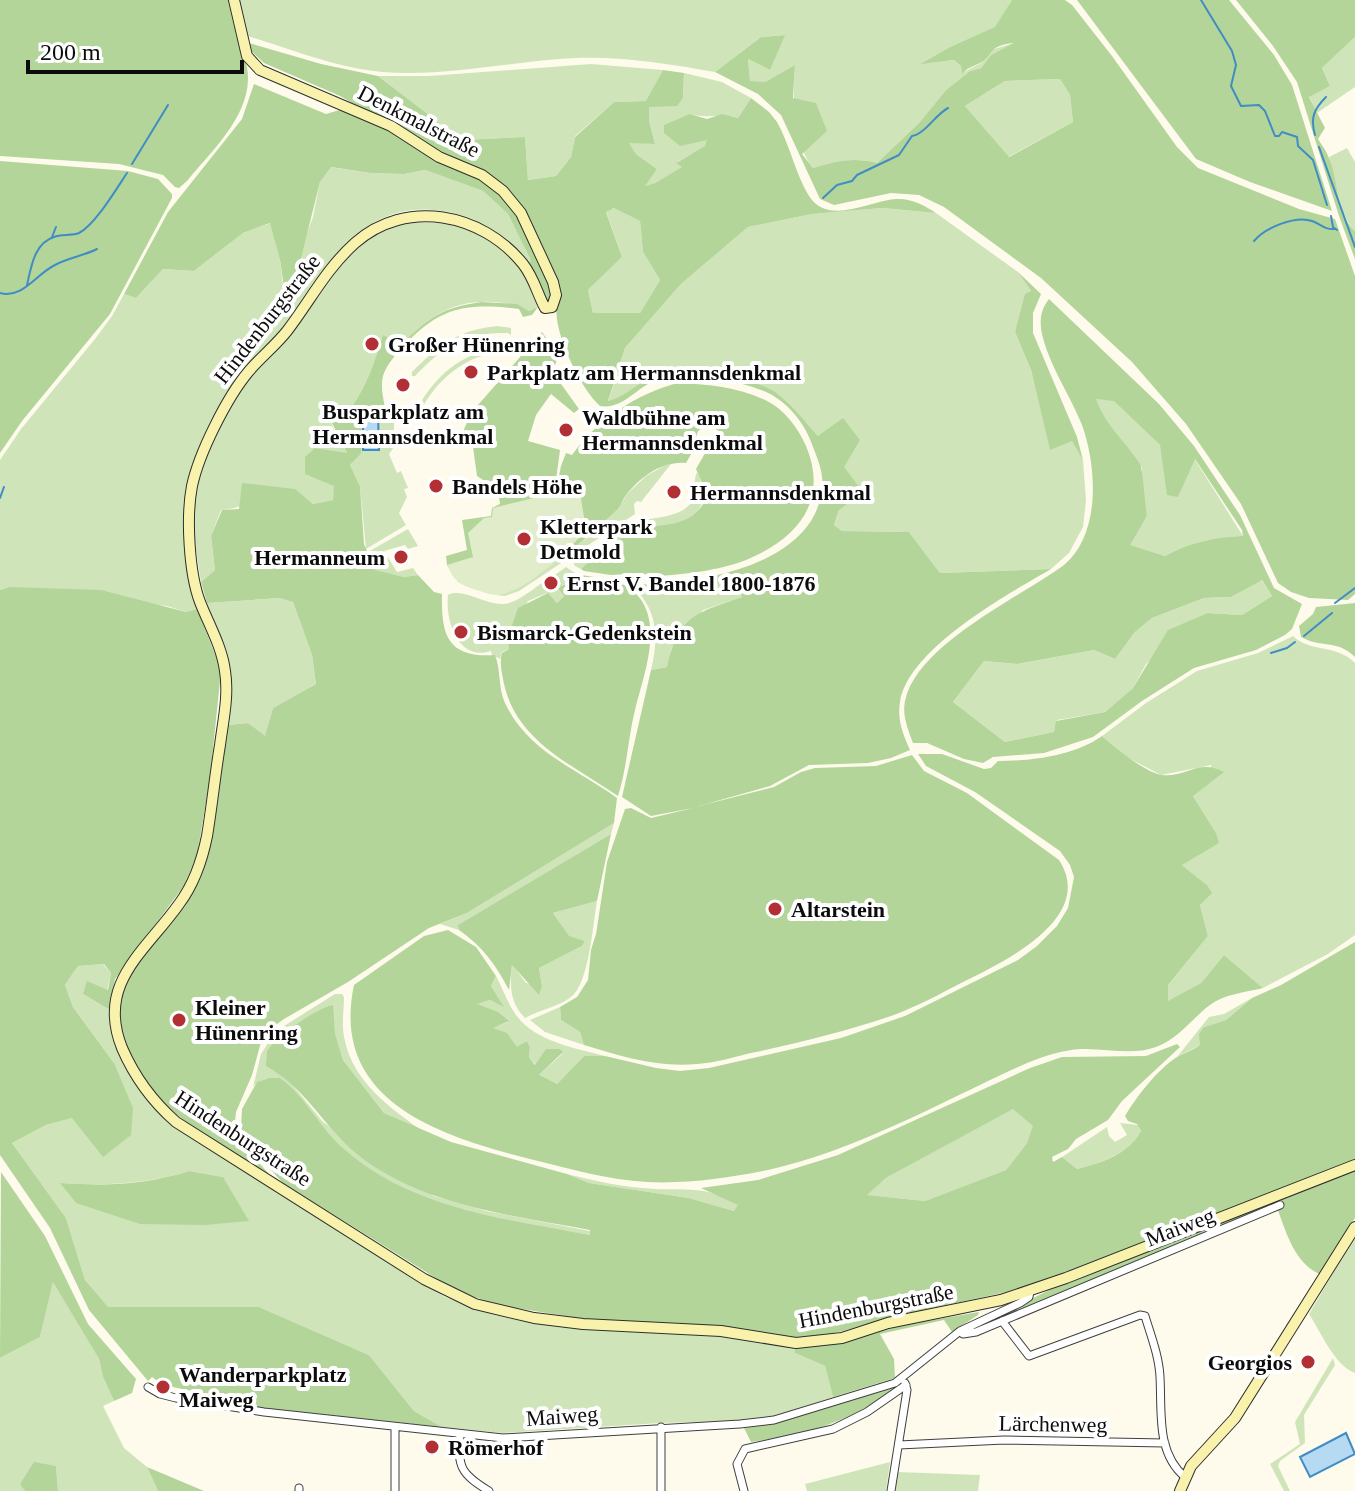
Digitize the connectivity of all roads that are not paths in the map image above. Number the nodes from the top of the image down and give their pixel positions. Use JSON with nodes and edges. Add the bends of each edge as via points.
{"nodes":[{"id":1,"x":234,"y":0,"type":"edge"},
{"id":2,"x":549,"y":309,"type":"joint"},
{"id":3,"x":1355,"y":1165,"type":"edge"},
{"id":4,"x":1280,"y":1205,"type":"dead end"},
{"id":5,"x":1355,"y":1227,"type":"edge"},
{"id":6,"x":1030,"y":1291,"type":"junction"},
{"id":7,"x":1002,"y":1321,"type":"junction"},
{"id":8,"x":960,"y":1331,"type":"junction"},
{"id":9,"x":904,"y":1382,"type":"junction"},
{"id":10,"x":148,"y":1387,"type":"dead end"},
{"id":11,"x":395,"y":1427,"type":"junction"},
{"id":12,"x":661,"y":1427,"type":"junction"},
{"id":13,"x":460,"y":1434,"type":"junction"},
{"id":14,"x":1165,"y":1443,"type":"junction"},
{"id":15,"x":899,"y":1445,"type":"junction"},
{"id":16,"x":1185,"y":1477,"type":"junction"},
{"id":17,"x":395,"y":1491,"type":"edge"},
{"id":18,"x":489,"y":1491,"type":"edge"},
{"id":19,"x":661,"y":1491,"type":"edge"},
{"id":20,"x":744,"y":1491,"type":"edge"},
{"id":21,"x":891,"y":1491,"type":"edge"},
{"id":22,"x":1180,"y":1491,"type":"edge"}],
"edges":[{"from":1,"to":2,"type":"main road","name":"Denkmalstraße","via":[[247,56],[260,70],[391,126],[439,157],[482,175],[509,196],[553,282],[555,298]]},
{"from":2,"to":6,"type":"main road","name":"Hindenburgstraße","via":[[543,307],[534,279],[520,260],[481,229],[443,217],[395,219],[371,230],[340,257],[232,395],[198,467],[190,510],[197,592],[220,650],[227,687],[206,838],[182,901],[120,983],[114,1022],[125,1055],[155,1103],[176,1122],[424,1279],[496,1311],[583,1324],[721,1331],[811,1343]]},
{"from":3,"to":6,"type":"main road","name":"Hindenburgstraße"},
{"from":4,"to":7,"type":"street","name":"Maiweg"},
{"from":5,"to":16,"type":"main road","via":[[1235,1418]]},
{"from":6,"to":8,"type":"street","name":"Maiweg","via":[[1020,1303]]},
{"from":7,"to":8,"type":"street","name":"Maiweg","via":[[968,1334]]},
{"from":7,"to":14,"type":"street","via":[[1029,1356],[1145,1316],[1160,1376]]},
{"from":8,"to":9,"type":"street","name":"Maiweg"},
{"from":9,"to":12,"type":"street","name":"Maiweg","via":[[774,1420]]},
{"from":9,"to":15,"type":"street"},
{"from":9,"to":20,"type":"street","via":[[867,1412],[833,1429],[745,1449],[737,1464]]},
{"from":10,"to":11,"type":"street","name":"Maiweg","via":[[207,1404]]},
{"from":11,"to":13,"type":"street","name":"Maiweg"},
{"from":11,"to":17,"type":"street"},
{"from":12,"to":13,"type":"street","name":"Maiweg","via":[[503,1438]]},
{"from":12,"to":19,"type":"street"},
{"from":13,"to":18,"type":"street","via":[[460,1467]]},
{"from":14,"to":15,"type":"street","name":"Lärchenweg","via":[[1004,1440]]},
{"from":14,"to":16,"type":"street","via":[[1172,1467]]},
{"from":15,"to":21,"type":"street"},
{"from":16,"to":22,"type":"main road"}]}
